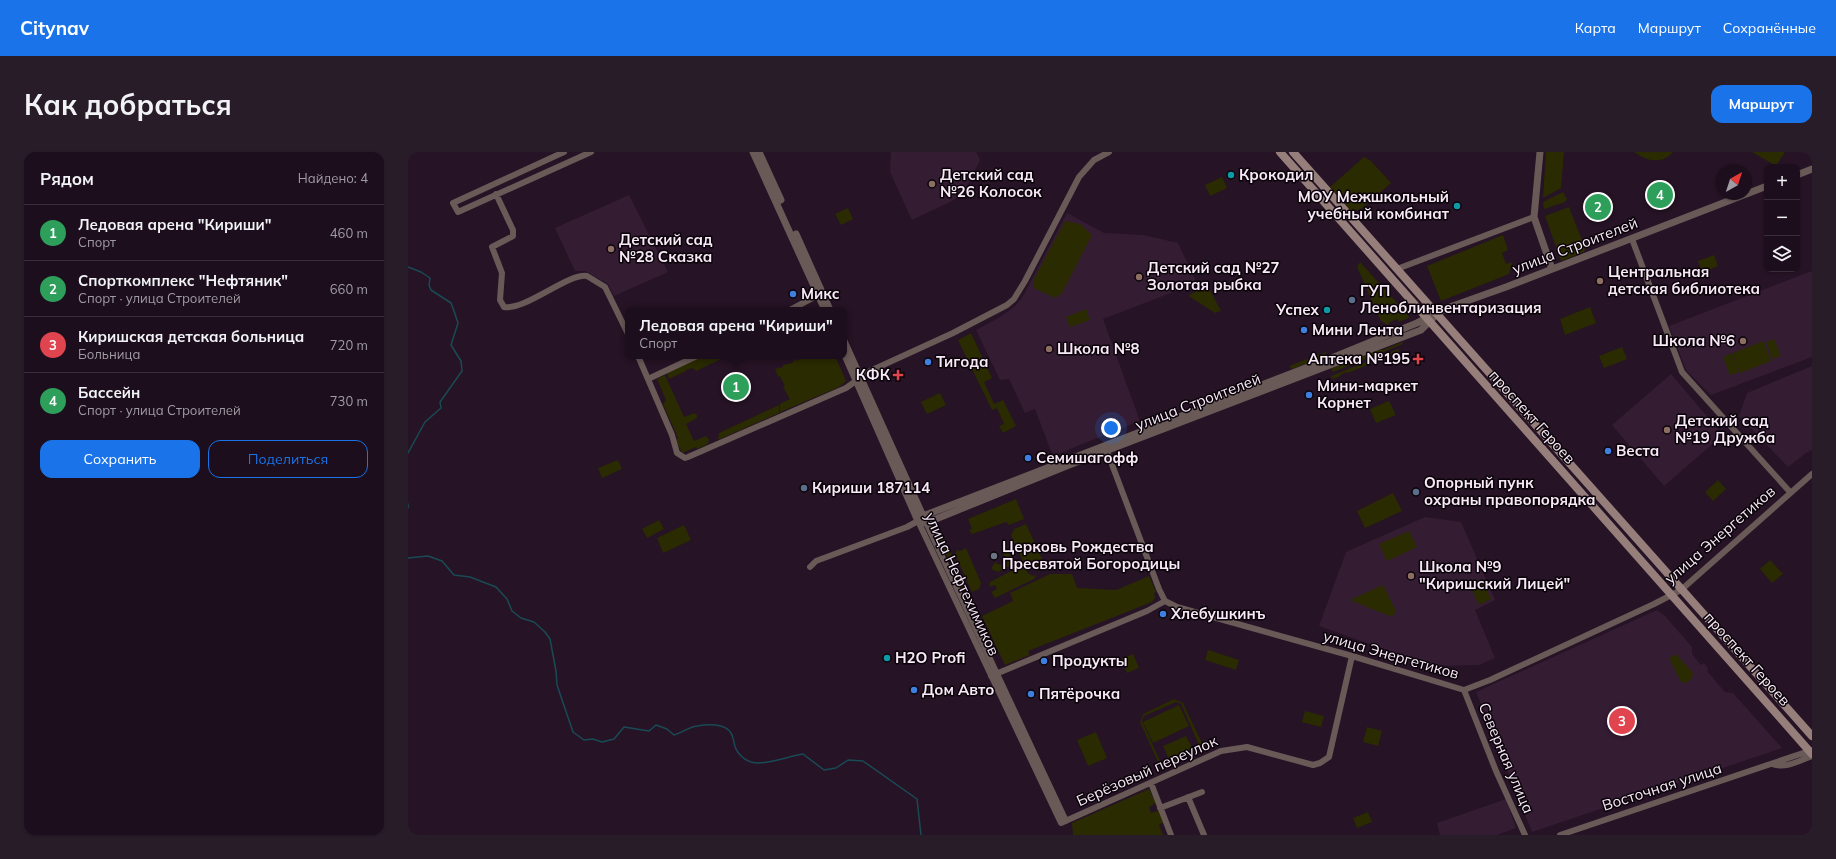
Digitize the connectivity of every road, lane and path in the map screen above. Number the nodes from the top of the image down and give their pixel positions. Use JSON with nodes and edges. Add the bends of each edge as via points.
{"nodes":[{"id":1,"x":564,"y":152,"type":"edge"},
{"id":2,"x":591,"y":152,"type":"edge"},
{"id":3,"x":753,"y":152,"type":"edge"},
{"id":4,"x":759,"y":152,"type":"edge"},
{"id":5,"x":1109,"y":152,"type":"edge"},
{"id":6,"x":1280,"y":152,"type":"edge"},
{"id":7,"x":1293,"y":152,"type":"edge"},
{"id":8,"x":1540,"y":152,"type":"edge"},
{"id":9,"x":1812,"y":169,"type":"edge"},
{"id":10,"x":1800,"y":174,"type":"edge"},
{"id":11,"x":1764,"y":187,"type":"edge"},
{"id":12,"x":496,"y":194,"type":"junction"},
{"id":13,"x":1534,"y":217,"type":"junction"},
{"id":14,"x":1632,"y":239,"type":"junction"},
{"id":15,"x":1397,"y":269,"type":"junction"},
{"id":16,"x":1552,"y":269,"type":"junction"},
{"id":17,"x":818,"y":295,"type":"junction"},
{"id":18,"x":796,"y":307,"type":"edge"},
{"id":19,"x":824,"y":307,"type":"edge"},
{"id":20,"x":829,"y":307,"type":"edge"},
{"id":21,"x":1437,"y":313,"type":"junction"},
{"id":22,"x":1428,"y":320,"type":"junction"},
{"id":23,"x":625,"y":328,"type":"edge"},
{"id":24,"x":847,"y":349,"type":"edge"},
{"id":25,"x":639,"y":359,"type":"edge"},
{"id":26,"x":691,"y":359,"type":"edge"},
{"id":27,"x":847,"y":359,"type":"edge"},
{"id":28,"x":648,"y":379,"type":"junction"},
{"id":29,"x":858,"y":379,"type":"junction"},
{"id":30,"x":1106,"y":448,"type":"junction"},
{"id":31,"x":1812,"y":474,"type":"edge"},
{"id":32,"x":1790,"y":492,"type":"junction"},
{"id":33,"x":923,"y":520,"type":"junction"},
{"id":34,"x":810,"y":567,"type":"dead end"},
{"id":35,"x":1681,"y":590,"type":"junction"},
{"id":36,"x":1672,"y":595,"type":"junction"},
{"id":37,"x":1165,"y":601,"type":"junction"},
{"id":38,"x":1352,"y":656,"type":"junction"},
{"id":39,"x":994,"y":675,"type":"junction"},
{"id":40,"x":1464,"y":690,"type":"junction"},
{"id":41,"x":1812,"y":736,"type":"edge"},
{"id":42,"x":1811,"y":752,"type":"edge"},
{"id":43,"x":1151,"y":783,"type":"junction"},
{"id":44,"x":1202,"y":792,"type":"dead end"},
{"id":45,"x":1188,"y":797,"type":"junction"},
{"id":46,"x":1160,"y":808,"type":"junction"},
{"id":47,"x":1063,"y":822,"type":"joint"},
{"id":48,"x":1171,"y":835,"type":"edge"},
{"id":49,"x":1204,"y":835,"type":"edge"},
{"id":50,"x":1525,"y":835,"type":"edge"},
{"id":51,"x":1560,"y":835,"type":"edge"}],
"edges":[{"from":1,"to":12,"type":"street","via":[[453,203],[458,212]]},
{"from":2,"to":12,"type":"street"},
{"from":3,"to":17,"type":"street"},
{"from":4,"to":20,"type":"street"},
{"from":5,"to":29,"type":"street","via":[[1094,160],[1078,177],[1014,299],[954,333],[870,371]]},
{"from":6,"to":22,"type":"main road","name":"проспект Героев"},
{"from":7,"to":15,"type":"main road","name":"проспект Героев"},
{"from":8,"to":13,"type":"street"},
{"from":9,"to":10,"type":"street"},
{"from":11,"to":14,"type":"street","name":"улица Строителей"},
{"from":12,"to":23,"type":"street","via":[[513,230],[513,236],[492,247],[502,273],[500,300],[504,307],[515,306],[576,278],[587,276],[605,287]]},
{"from":13,"to":15,"type":"street"},
{"from":13,"to":16,"type":"street"},
{"from":14,"to":16,"type":"street","name":"улица Строителей"},
{"from":14,"to":32,"type":"street","via":[[1682,372]]},
{"from":15,"to":21,"type":"main road","name":"проспект Героев"},
{"from":16,"to":21,"type":"street","name":"улица Строителей"},
{"from":17,"to":18,"type":"street"},
{"from":17,"to":19,"type":"street"},
{"from":21,"to":22,"type":"street","name":"улица Строителей"},
{"from":21,"to":35,"type":"main road","name":"проспект Героев"},
{"from":22,"to":30,"type":"street","name":"улица Строителей"},
{"from":22,"to":36,"type":"main road","name":"проспект Героев"},
{"from":24,"to":29,"type":"street"},
{"from":25,"to":28,"type":"street"},
{"from":26,"to":28,"type":"street"},
{"from":27,"to":29,"type":"street","name":"улица Нефтехимиков"},
{"from":28,"to":29,"type":"street","via":[[678,453],[685,458],[846,388]]},
{"from":29,"to":33,"type":"street","name":"улица Нефтехимиков"},
{"from":30,"to":33,"type":"street","name":"улица Строителей"},
{"from":30,"to":37,"type":"street"},
{"from":31,"to":32,"type":"street","name":"улица Энергетиков"},
{"from":32,"to":35,"type":"street","name":"улица Энергетиков"},
{"from":33,"to":34,"type":"street","name":"улица Строителей","via":[[816,561]]},
{"from":33,"to":39,"type":"street","name":"улица Нефтехимиков"},
{"from":35,"to":36,"type":"street","name":"улица Энергетиков"},
{"from":35,"to":41,"type":"main road","name":"проспект Героев"},
{"from":36,"to":40,"type":"street","name":"улица Энергетиков"},
{"from":36,"to":42,"type":"main road","name":"проспект Героев"},
{"from":37,"to":38,"type":"street","name":"улица Энергетиков","via":[[1177,608]]},
{"from":37,"to":39,"type":"street"},
{"from":38,"to":40,"type":"street","name":"улица Энергетиков"},
{"from":38,"to":43,"type":"street","name":"Берёзовый переулок","via":[[1329,757],[1320,763],[1313,765],[1247,747],[1229,749]]},
{"from":39,"to":47,"type":"street","name":"улица Нефтехимиков"},
{"from":40,"to":50,"type":"street","name":"Северная улица"},
{"from":42,"to":51,"type":"street","name":"Восточная улица"},
{"from":43,"to":46,"type":"street"},
{"from":43,"to":47,"type":"street","name":"Берёзовый переулок"},
{"from":44,"to":45,"type":"street"},
{"from":45,"to":46,"type":"street"},
{"from":45,"to":49,"type":"street"},
{"from":46,"to":48,"type":"street"}]}
